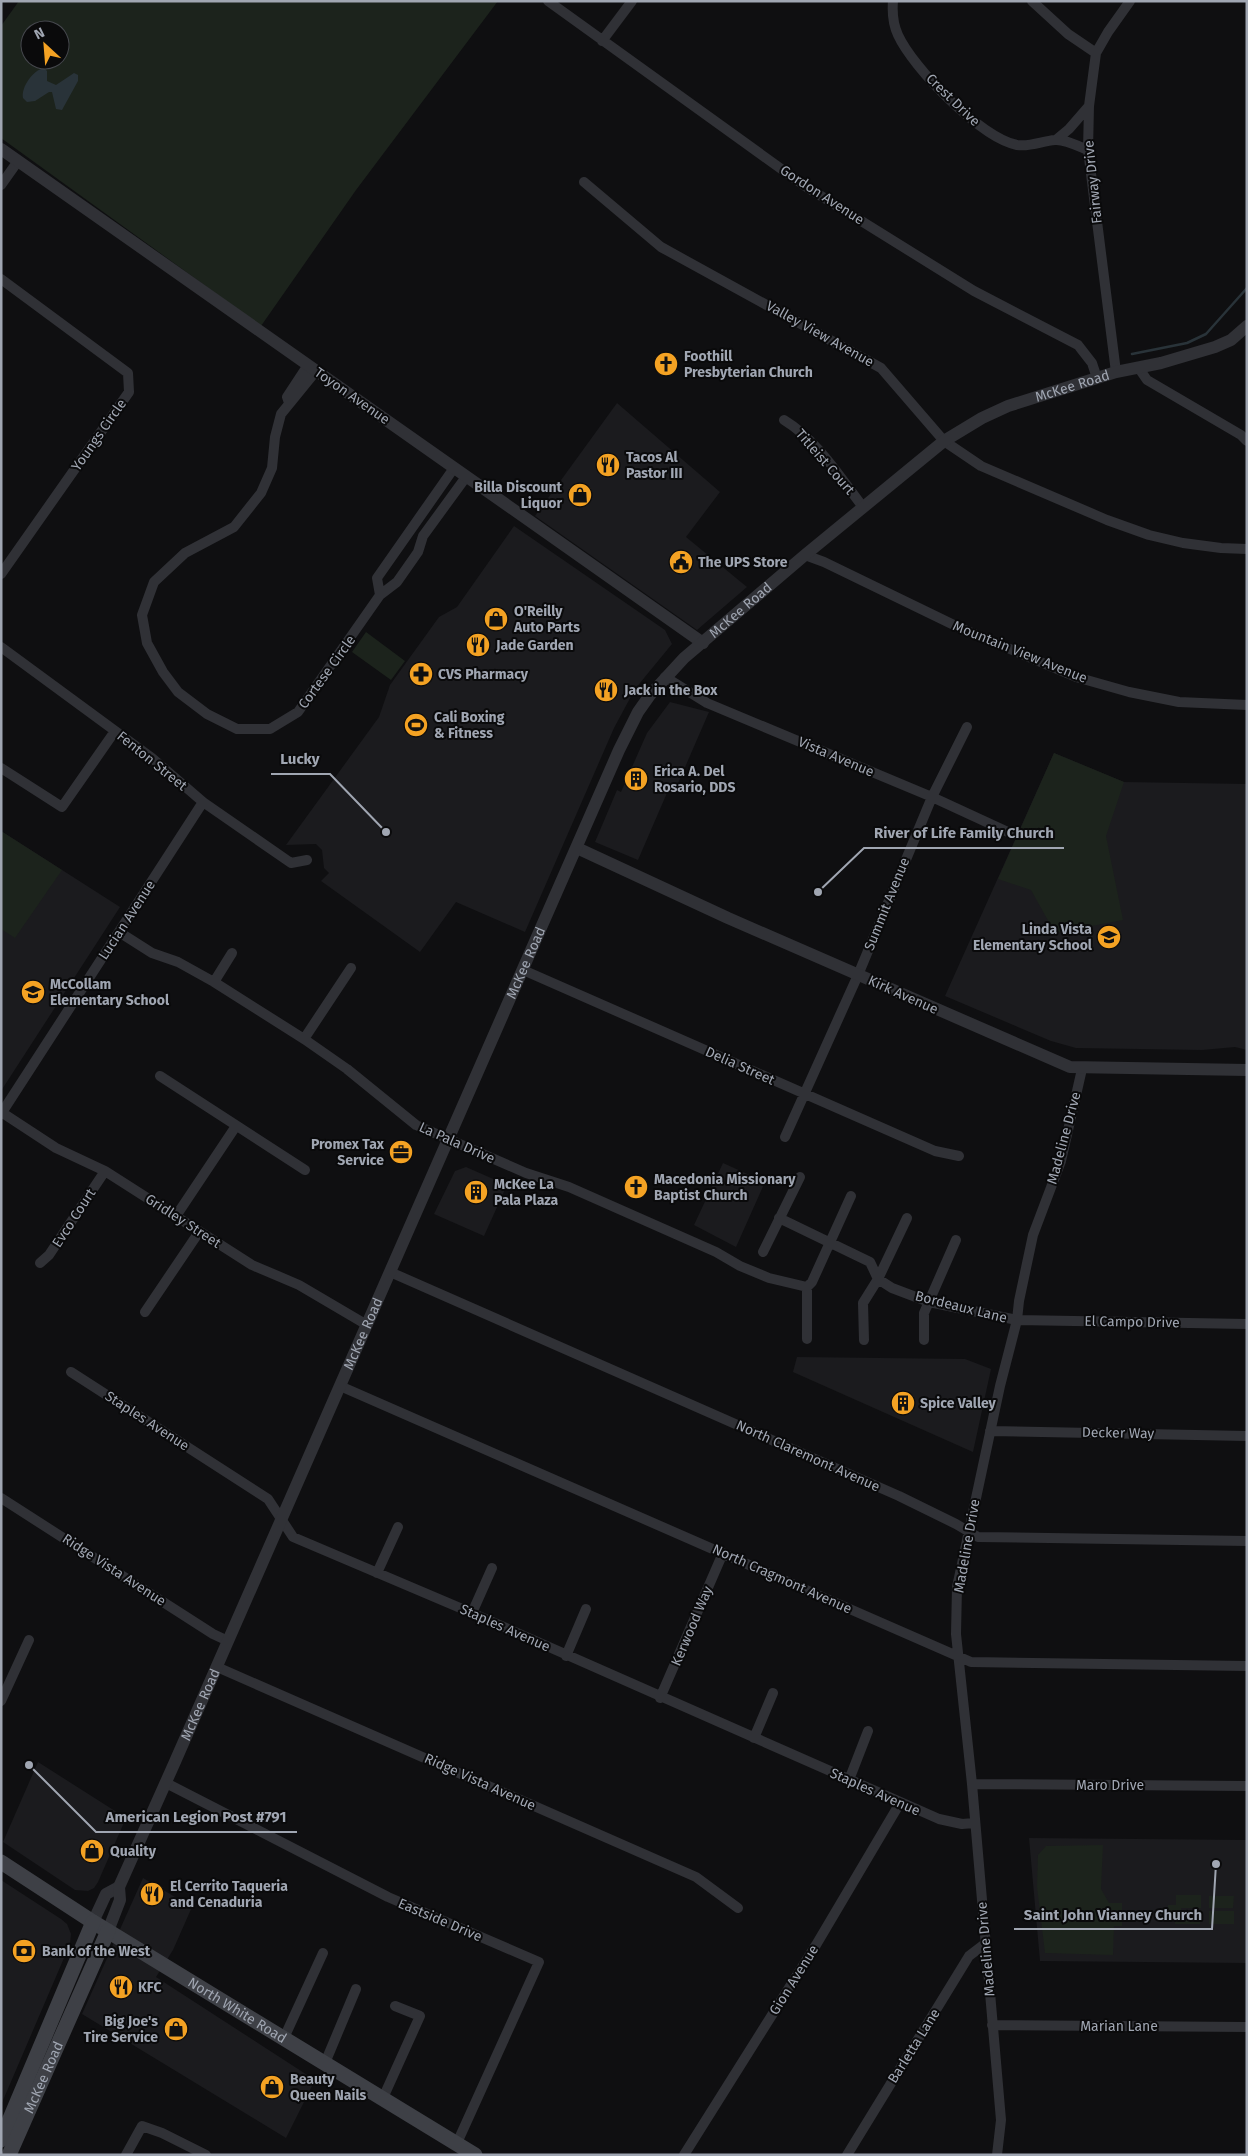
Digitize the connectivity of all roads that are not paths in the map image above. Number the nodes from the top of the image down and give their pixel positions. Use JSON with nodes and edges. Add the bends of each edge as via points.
{"nodes":[{"id":1,"x":548,"y":1,"type":"edge"},
{"id":2,"x":632,"y":1,"type":"edge"},
{"id":3,"x":893,"y":1,"type":"edge"},
{"id":4,"x":1032,"y":1,"type":"edge"},
{"id":5,"x":1130,"y":1,"type":"edge"},
{"id":6,"x":602,"y":41,"type":"junction"},
{"id":7,"x":1096,"y":53,"type":"junction"},
{"id":8,"x":1089,"y":106,"type":"junction"},
{"id":9,"x":1057,"y":139,"type":"junction"},
{"id":10,"x":1,"y":149,"type":"edge"},
{"id":11,"x":1088,"y":150,"type":"junction"},
{"id":12,"x":18,"y":161,"type":"junction"},
{"id":13,"x":584,"y":182,"type":"dead end"},
{"id":14,"x":1,"y":185,"type":"edge"},
{"id":15,"x":1,"y":280,"type":"edge"},
{"id":16,"x":1247,"y":326,"type":"edge"},
{"id":17,"x":1138,"y":367,"type":"junction"},
{"id":18,"x":312,"y":368,"type":"junction"},
{"id":19,"x":1116,"y":372,"type":"junction"},
{"id":20,"x":1097,"y":378,"type":"junction"},
{"id":21,"x":784,"y":420,"type":"dead end"},
{"id":22,"x":944,"y":441,"type":"junction"},
{"id":23,"x":1247,"y":441,"type":"edge"},
{"id":24,"x":454,"y":468,"type":"junction"},
{"id":25,"x":466,"y":476,"type":"junction"},
{"id":26,"x":863,"y":507,"type":"junction"},
{"id":27,"x":1247,"y":549,"type":"edge"},
{"id":28,"x":805,"y":556,"type":"junction"},
{"id":29,"x":1,"y":574,"type":"edge"},
{"id":30,"x":380,"y":594,"type":"junction"},
{"id":31,"x":703,"y":643,"type":"junction"},
{"id":32,"x":1,"y":647,"type":"edge"},
{"id":33,"x":665,"y":677,"type":"junction"},
{"id":34,"x":1247,"y":705,"type":"edge"},
{"id":35,"x":967,"y":727,"type":"dead end"},
{"id":36,"x":115,"y":731,"type":"junction"},
{"id":37,"x":1,"y":768,"type":"edge"},
{"id":38,"x":932,"y":797,"type":"junction"},
{"id":39,"x":203,"y":802,"type":"junction"},
{"id":40,"x":1010,"y":833,"type":"dead end"},
{"id":41,"x":577,"y":848,"type":"junction"},
{"id":42,"x":307,"y":860,"type":"dead end"},
{"id":43,"x":120,"y":932,"type":"junction"},
{"id":44,"x":232,"y":953,"type":"dead end"},
{"id":45,"x":351,"y":968,"type":"dead end"},
{"id":46,"x":523,"y":970,"type":"junction"},
{"id":47,"x":858,"y":975,"type":"junction"},
{"id":48,"x":214,"y":982,"type":"junction"},
{"id":49,"x":304,"y":1039,"type":"junction"},
{"id":50,"x":1082,"y":1068,"type":"junction"},
{"id":51,"x":1247,"y":1070,"type":"edge"},
{"id":52,"x":160,"y":1076,"type":"dead end"},
{"id":53,"x":804,"y":1094,"type":"junction"},
{"id":54,"x":2,"y":1113,"type":"edge"},
{"id":55,"x":236,"y":1126,"type":"junction"},
{"id":56,"x":785,"y":1137,"type":"dead end"},
{"id":57,"x":448,"y":1139,"type":"junction"},
{"id":58,"x":959,"y":1156,"type":"dead end"},
{"id":59,"x":105,"y":1170,"type":"junction"},
{"id":60,"x":305,"y":1170,"type":"dead end"},
{"id":61,"x":800,"y":1177,"type":"dead end"},
{"id":62,"x":852,"y":1196,"type":"dead end"},
{"id":63,"x":176,"y":1216,"type":"junction"},
{"id":64,"x":779,"y":1218,"type":"junction"},
{"id":65,"x":907,"y":1218,"type":"dead end"},
{"id":66,"x":199,"y":1232,"type":"junction"},
{"id":67,"x":956,"y":1240,"type":"dead end"},
{"id":68,"x":831,"y":1242,"type":"junction"},
{"id":69,"x":763,"y":1252,"type":"dead end"},
{"id":70,"x":40,"y":1263,"type":"dead end"},
{"id":71,"x":390,"y":1272,"type":"junction"},
{"id":72,"x":878,"y":1279,"type":"junction"},
{"id":73,"x":807,"y":1287,"type":"junction"},
{"id":74,"x":929,"y":1302,"type":"junction"},
{"id":75,"x":145,"y":1312,"type":"dead end"},
{"id":76,"x":1017,"y":1320,"type":"junction"},
{"id":77,"x":1247,"y":1324,"type":"edge"},
{"id":78,"x":367,"y":1325,"type":"junction"},
{"id":79,"x":808,"y":1339,"type":"dead end"},
{"id":80,"x":864,"y":1340,"type":"dead end"},
{"id":81,"x":924,"y":1340,"type":"dead end"},
{"id":82,"x":71,"y":1372,"type":"dead end"},
{"id":83,"x":340,"y":1386,"type":"junction"},
{"id":84,"x":990,"y":1431,"type":"junction"},
{"id":85,"x":1247,"y":1436,"type":"edge"},
{"id":86,"x":1,"y":1498,"type":"edge"},
{"id":87,"x":282,"y":1518,"type":"junction"},
{"id":88,"x":398,"y":1527,"type":"dead end"},
{"id":89,"x":968,"y":1531,"type":"junction"},
{"id":90,"x":1247,"y":1541,"type":"edge"},
{"id":91,"x":723,"y":1554,"type":"junction"},
{"id":92,"x":492,"y":1568,"type":"dead end"},
{"id":93,"x":378,"y":1573,"type":"junction"},
{"id":94,"x":586,"y":1608,"type":"dead end"},
{"id":95,"x":472,"y":1613,"type":"junction"},
{"id":96,"x":29,"y":1640,"type":"dead end"},
{"id":97,"x":228,"y":1641,"type":"junction"},
{"id":98,"x":566,"y":1656,"type":"junction"},
{"id":99,"x":958,"y":1656,"type":"junction"},
{"id":100,"x":1247,"y":1666,"type":"edge"},
{"id":101,"x":217,"y":1667,"type":"junction"},
{"id":102,"x":773,"y":1693,"type":"dead end"},
{"id":103,"x":660,"y":1698,"type":"junction"},
{"id":104,"x":1,"y":1701,"type":"edge"},
{"id":105,"x":868,"y":1731,"type":"dead end"},
{"id":106,"x":754,"y":1738,"type":"junction"},
{"id":107,"x":849,"y":1780,"type":"junction"},
{"id":108,"x":166,"y":1783,"type":"junction"},
{"id":109,"x":972,"y":1784,"type":"junction"},
{"id":110,"x":1247,"y":1786,"type":"edge"},
{"id":111,"x":900,"y":1803,"type":"junction"},
{"id":112,"x":974,"y":1823,"type":"junction"},
{"id":113,"x":1,"y":1862,"type":"edge"},
{"id":114,"x":119,"y":1888,"type":"junction"},
{"id":115,"x":738,"y":1908,"type":"dead end"},
{"id":116,"x":93,"y":1922,"type":"junction"},
{"id":117,"x":108,"y":1931,"type":"junction"},
{"id":118,"x":986,"y":1943,"type":"junction"},
{"id":119,"x":323,"y":1953,"type":"dead end"},
{"id":120,"x":356,"y":1989,"type":"dead end"},
{"id":121,"x":395,"y":2006,"type":"dead end"},
{"id":122,"x":992,"y":2025,"type":"junction"},
{"id":123,"x":1247,"y":2027,"type":"edge"},
{"id":124,"x":284,"y":2038,"type":"junction"},
{"id":125,"x":325,"y":2063,"type":"junction"},
{"id":126,"x":383,"y":2098,"type":"junction"},
{"id":127,"x":1,"y":2140,"type":"edge"},
{"id":128,"x":457,"y":2143,"type":"junction"},
{"id":129,"x":9,"y":2155,"type":"edge"},
{"id":130,"x":126,"y":2155,"type":"edge"},
{"id":131,"x":206,"y":2155,"type":"edge"},
{"id":132,"x":475,"y":2155,"type":"edge"},
{"id":133,"x":684,"y":2155,"type":"edge"},
{"id":134,"x":847,"y":2155,"type":"edge"},
{"id":135,"x":997,"y":2155,"type":"edge"}],
"edges":[{"from":1,"to":6,"type":"street","name":"Gordon Avenue"},
{"from":2,"to":6,"type":"street"},
{"from":3,"to":9,"type":"street","name":"Crest Drive","via":[[893,21],[898,36],[936,85],[966,115],[1002,140],[1017,145],[1031,146]]},
{"from":4,"to":7,"type":"street","via":[[1068,34]]},
{"from":5,"to":7,"type":"street","name":"Fairway Drive"},
{"from":6,"to":20,"type":"street","name":"Gordon Avenue","via":[[805,186],[974,291],[1078,344],[1092,363]]},
{"from":7,"to":8,"type":"street","name":"Fairway Drive"},
{"from":8,"to":9,"type":"street","name":"Crest Drive"},
{"from":8,"to":11,"type":"street","name":"Fairway Drive"},
{"from":9,"to":11,"type":"street"},
{"from":10,"to":12,"type":"street","name":"Toyon Avenue"},
{"from":11,"to":19,"type":"street","name":"Fairway Drive"},
{"from":12,"to":14,"type":"street"},
{"from":12,"to":18,"type":"street","name":"Toyon Avenue"},
{"from":13,"to":22,"type":"street","name":"Valley View Avenue","via":[[661,247],[881,368]]},
{"from":15,"to":29,"type":"street","name":"Youngs Circle","via":[[128,373],[129,392]]},
{"from":16,"to":17,"type":"street","name":"McKee Road","via":[[1215,347]]},
{"from":17,"to":19,"type":"street","name":"McKee Road"},
{"from":17,"to":23,"type":"street","via":[[1147,380]]},
{"from":18,"to":24,"type":"street","name":"Toyon Avenue"},
{"from":18,"to":30,"type":"street","name":"Cortese Circle","via":[[294,401],[281,414],[272,468],[261,493],[234,528],[185,553],[154,582],[142,615],[148,643],[178,692],[207,714],[237,729],[270,729],[298,712]]},
{"from":19,"to":20,"type":"street","name":"McKee Road"},
{"from":20,"to":22,"type":"street","name":"McKee Road","via":[[1008,406]]},
{"from":21,"to":26,"type":"street","name":"Titleist Court","via":[[814,446]]},
{"from":22,"to":26,"type":"street","name":"McKee Road"},
{"from":22,"to":27,"type":"street","name":"Valley View Avenue","via":[[981,466],[1149,535],[1183,543]]},
{"from":24,"to":25,"type":"street","name":"Toyon Avenue"},
{"from":24,"to":30,"type":"street","name":"Cortese Circle","via":[[377,578]]},
{"from":25,"to":30,"type":"street","name":"Cortese Circle","via":[[423,536],[418,552],[397,582]]},
{"from":25,"to":31,"type":"street","name":"Toyon Avenue"},
{"from":26,"to":28,"type":"street","name":"McKee Road"},
{"from":28,"to":31,"type":"street","name":"McKee Road"},
{"from":28,"to":34,"type":"street","name":"Mountain View Avenue","via":[[1076,677],[1179,702]]},
{"from":31,"to":33,"type":"street","name":"McKee Road"},
{"from":32,"to":36,"type":"street","name":"Fenton Street"},
{"from":33,"to":38,"type":"street","name":"Vista Avenue","via":[[707,703]]},
{"from":33,"to":41,"type":"street","name":"McKee Road","via":[[638,712]]},
{"from":35,"to":38,"type":"street","name":"Summit Avenue"},
{"from":36,"to":37,"type":"street","via":[[62,807]]},
{"from":36,"to":39,"type":"street","name":"Fenton Street"},
{"from":38,"to":40,"type":"street","name":"Vista Avenue"},
{"from":38,"to":47,"type":"street","name":"Summit Avenue"},
{"from":39,"to":42,"type":"street","name":"Fenton Street","via":[[291,863]]},
{"from":39,"to":43,"type":"street","name":"Lucian Avenue"},
{"from":41,"to":46,"type":"street","name":"McKee Road"},
{"from":41,"to":47,"type":"street","name":"Kirk Avenue"},
{"from":43,"to":48,"type":"street","name":"La Pala Drive","via":[[152,953],[178,962]]},
{"from":43,"to":54,"type":"street","name":"Lucian Avenue"},
{"from":44,"to":48,"type":"street"},
{"from":45,"to":49,"type":"street"},
{"from":46,"to":53,"type":"street","name":"Delia Street"},
{"from":46,"to":57,"type":"street","name":"McKee Road"},
{"from":47,"to":50,"type":"street","name":"Kirk Avenue","via":[[1054,1062]]},
{"from":47,"to":53,"type":"street","name":"Summit Avenue"},
{"from":48,"to":49,"type":"street","name":"La Pala Drive"},
{"from":49,"to":57,"type":"street","name":"La Pala Drive","via":[[347,1068],[416,1125]]},
{"from":50,"to":51,"type":"street","name":"Kirk Avenue"},
{"from":50,"to":76,"type":"street","name":"Madeline Drive","via":[[1061,1161],[1033,1235]]},
{"from":52,"to":55,"type":"street"},
{"from":53,"to":56,"type":"street","name":"Summit Avenue"},
{"from":53,"to":58,"type":"street","name":"Delia Street","via":[[936,1151]]},
{"from":54,"to":59,"type":"street","name":"Gridley Street","via":[[56,1148]]},
{"from":55,"to":60,"type":"street"},
{"from":55,"to":63,"type":"street"},
{"from":57,"to":71,"type":"street","name":"McKee Road"},
{"from":57,"to":73,"type":"street","name":"La Pala Drive","via":[[526,1173],[568,1187],[769,1278]]},
{"from":59,"to":63,"type":"street","name":"Gridley Street"},
{"from":59,"to":70,"type":"street","name":"Evco Court","via":[[49,1255]]},
{"from":61,"to":64,"type":"street"},
{"from":62,"to":68,"type":"street"},
{"from":63,"to":66,"type":"street","name":"Gridley Street"},
{"from":64,"to":68,"type":"street","name":"Bordeaux Lane"},
{"from":64,"to":69,"type":"street"},
{"from":65,"to":72,"type":"street"},
{"from":66,"to":75,"type":"street"},
{"from":66,"to":78,"type":"street","name":"Gridley Street","via":[[252,1265],[300,1285]]},
{"from":67,"to":74,"type":"street"},
{"from":68,"to":72,"type":"street","name":"Bordeaux Lane","via":[[870,1262]]},
{"from":68,"to":73,"type":"street"},
{"from":71,"to":78,"type":"street","name":"McKee Road"},
{"from":71,"to":89,"type":"street","name":"North Claremont Avenue","via":[[899,1496]]},
{"from":72,"to":74,"type":"street","name":"Bordeaux Lane"},
{"from":72,"to":80,"type":"street","via":[[863,1303]]},
{"from":73,"to":79,"type":"street"},
{"from":74,"to":76,"type":"street","name":"Bordeaux Lane"},
{"from":74,"to":81,"type":"street","via":[[924,1313]]},
{"from":76,"to":77,"type":"street","name":"El Campo Drive"},
{"from":76,"to":84,"type":"street","name":"Madeline Drive"},
{"from":78,"to":83,"type":"street","name":"McKee Road"},
{"from":82,"to":87,"type":"street","name":"Staples Avenue","via":[[268,1499]]},
{"from":83,"to":87,"type":"street","name":"McKee Road"},
{"from":83,"to":91,"type":"street","name":"North Cragmont Avenue"},
{"from":84,"to":85,"type":"street","name":"Decker Way"},
{"from":84,"to":89,"type":"street","name":"Madeline Drive"},
{"from":86,"to":97,"type":"street","name":"Ridge Vista Avenue"},
{"from":87,"to":93,"type":"street","name":"Staples Avenue","via":[[293,1537]]},
{"from":87,"to":97,"type":"street","name":"McKee Road"},
{"from":88,"to":93,"type":"street"},
{"from":89,"to":90,"type":"street","name":"North Claremont Avenue","via":[[978,1537]]},
{"from":89,"to":99,"type":"street","name":"Madeline Drive","via":[[957,1587]]},
{"from":91,"to":99,"type":"street","name":"North Cragmont Avenue"},
{"from":91,"to":103,"type":"street","name":"Kerwood Way"},
{"from":92,"to":95,"type":"street"},
{"from":93,"to":95,"type":"street","name":"Staples Avenue"},
{"from":94,"to":98,"type":"street"},
{"from":95,"to":98,"type":"street","name":"Staples Avenue"},
{"from":96,"to":104,"type":"street"},
{"from":97,"to":101,"type":"street","name":"McKee Road"},
{"from":98,"to":103,"type":"street","name":"Staples Avenue"},
{"from":99,"to":100,"type":"street","name":"North Cragmont Avenue","via":[[971,1662]]},
{"from":99,"to":109,"type":"street","name":"Madeline Drive"},
{"from":101,"to":108,"type":"street","name":"McKee Road"},
{"from":101,"to":115,"type":"street","name":"Ridge Vista Avenue","via":[[696,1877]]},
{"from":102,"to":106,"type":"street"},
{"from":103,"to":106,"type":"street","name":"Staples Avenue"},
{"from":105,"to":107,"type":"street"},
{"from":106,"to":107,"type":"street","name":"Staples Avenue"},
{"from":107,"to":111,"type":"street","name":"Staples Avenue"},
{"from":108,"to":114,"type":"street","name":"McKee Road"},
{"from":108,"to":128,"type":"street","name":"Eastside Drive","via":[[388,1898],[539,1962]]},
{"from":109,"to":110,"type":"street","name":"Maro Drive"},
{"from":109,"to":112,"type":"street","name":"Madeline Drive"},
{"from":111,"to":112,"type":"street","name":"Staples Avenue","via":[[939,1819]]},
{"from":111,"to":133,"type":"street","name":"Gion Avenue"},
{"from":112,"to":118,"type":"street","name":"Madeline Drive"},
{"from":113,"to":116,"type":"main road","name":"North White Road"},
{"from":114,"to":116,"type":"street","name":"McKee Road","via":[[106,1894]]},
{"from":114,"to":117,"type":"street","name":"McKee Road","via":[[120,1900]]},
{"from":116,"to":117,"type":"main road","name":"North White Road"},
{"from":116,"to":127,"type":"main road","name":"McKee Road"},
{"from":117,"to":124,"type":"main road","name":"North White Road"},
{"from":117,"to":129,"type":"main road","name":"McKee Road"},
{"from":118,"to":122,"type":"street","name":"Madeline Drive"},
{"from":118,"to":134,"type":"street","name":"Barletta Lane","via":[[969,1956]]},
{"from":119,"to":124,"type":"street"},
{"from":120,"to":125,"type":"street"},
{"from":121,"to":126,"type":"street","via":[[420,2016]]},
{"from":122,"to":123,"type":"street","name":"Marian Lane"},
{"from":122,"to":135,"type":"street","name":"Madeline Drive","via":[[1001,2120]]},
{"from":124,"to":125,"type":"main road","name":"North White Road"},
{"from":125,"to":126,"type":"main road","name":"North White Road"},
{"from":126,"to":128,"type":"main road","name":"North White Road"},
{"from":128,"to":132,"type":"main road","name":"North White Road"},
{"from":130,"to":131,"type":"street","via":[[142,2126]]}]}
